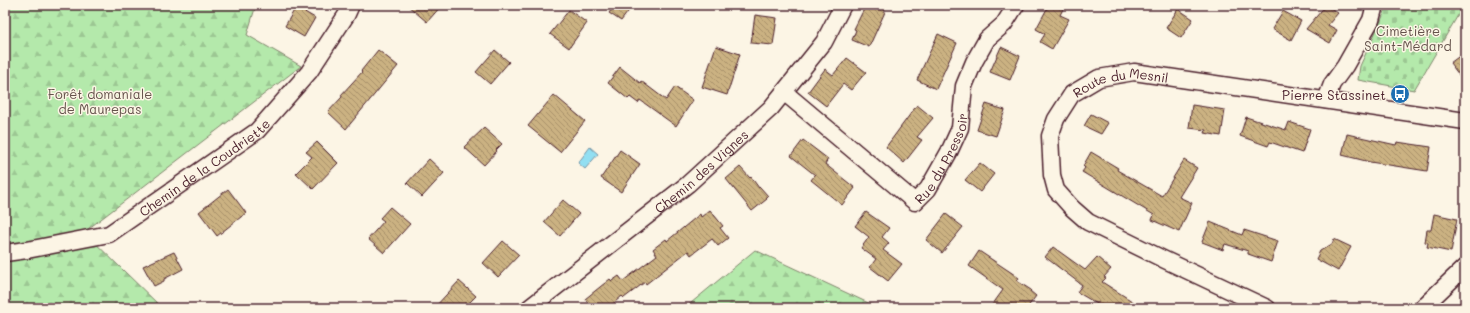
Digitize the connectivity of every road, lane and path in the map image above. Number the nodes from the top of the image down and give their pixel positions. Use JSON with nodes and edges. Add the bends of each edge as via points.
{"nodes":[{"id":1,"x":351,"y":5,"type":"edge"},
{"id":2,"x":843,"y":5,"type":"edge"},
{"id":3,"x":1016,"y":5,"type":"edge"},
{"id":4,"x":1375,"y":5,"type":"edge"},
{"id":5,"x":784,"y":92,"type":"junction"},
{"id":6,"x":1326,"y":100,"type":"junction"},
{"id":7,"x":1465,"y":120,"type":"edge"},
{"id":8,"x":5,"y":253,"type":"edge"},
{"id":9,"x":1465,"y":267,"type":"edge"},
{"id":10,"x":529,"y":308,"type":"edge"},
{"id":11,"x":1267,"y":308,"type":"edge"},
{"id":12,"x":1422,"y":308,"type":"edge"}],
"edges":[{"from":1,"to":8,"type":"street","name":"Chemin de la Coudriette","via":[[309,72],[257,130],[109,234]]},
{"from":2,"to":5,"type":"street","name":"Chemin des Vignes","via":[[824,42]]},
{"from":3,"to":5,"type":"street","name":"Rue du Pressoir","via":[[1004,24],[987,38],[974,62],[964,86],[960,128],[928,189],[915,202]]},
{"from":4,"to":6,"type":"street","via":[[1371,20],[1332,84]]},
{"from":5,"to":10,"type":"street","name":"Chemin des Vignes","via":[[688,184]]},
{"from":6,"to":7,"type":"street","name":"Route du Mesnil"},
{"from":6,"to":11,"type":"street","name":"Route du Mesnil","via":[[1134,72],[1099,78],[1072,94],[1056,119],[1050,136],[1052,175],[1056,190],[1088,222]]},
{"from":9,"to":12,"type":"street"}]}
